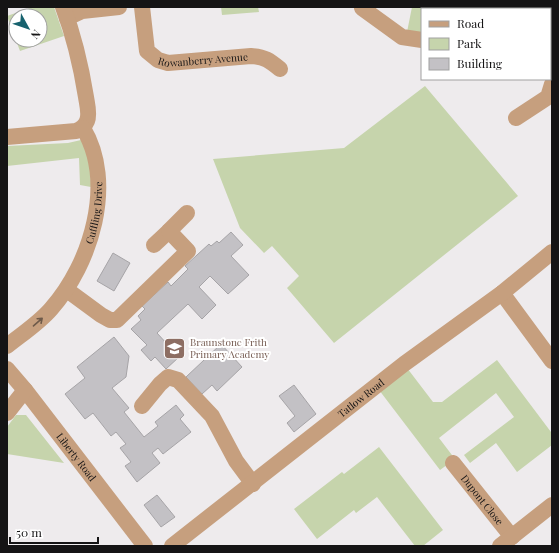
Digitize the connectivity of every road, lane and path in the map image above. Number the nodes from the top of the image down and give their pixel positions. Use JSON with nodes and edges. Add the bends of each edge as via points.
{"nodes":[{"id":1,"x":119,"y":7,"type":"edge"},
{"id":2,"x":142,"y":7,"type":"edge"},
{"id":3,"x":362,"y":8,"type":"edge"},
{"id":4,"x":65,"y":12,"type":"edge"},
{"id":5,"x":421,"y":40,"type":"edge"},
{"id":6,"x":280,"y":69,"type":"dead end"},
{"id":7,"x":552,"y":84,"type":"edge"},
{"id":8,"x":516,"y":118,"type":"dead end"},
{"id":9,"x":83,"y":128,"type":"junction"},
{"id":10,"x":7,"y":137,"type":"edge"},
{"id":11,"x":187,"y":213,"type":"dead end"},
{"id":12,"x":169,"y":231,"type":"junction"},
{"id":13,"x":154,"y":245,"type":"dead end"},
{"id":14,"x":552,"y":252,"type":"edge"},
{"id":15,"x":66,"y":290,"type":"junction"},
{"id":16,"x":502,"y":293,"type":"junction"},
{"id":17,"x":7,"y":346,"type":"edge"},
{"id":18,"x":552,"y":361,"type":"edge"},
{"id":19,"x":7,"y":369,"type":"edge"},
{"id":20,"x":25,"y":390,"type":"junction"},
{"id":21,"x":142,"y":406,"type":"dead end"},
{"id":22,"x":7,"y":413,"type":"edge"},
{"id":23,"x":453,"y":463,"type":"dead end"},
{"id":24,"x":253,"y":484,"type":"junction"},
{"id":25,"x":552,"y":505,"type":"edge"},
{"id":26,"x":506,"y":541,"type":"edge"},
{"id":27,"x":145,"y":546,"type":"edge"},
{"id":28,"x":172,"y":546,"type":"edge"}],
"edges":[{"from":1,"to":4,"type":"street"},
{"from":2,"to":6,"type":"street","name":"Rowanberry Avenue","via":[[147,51],[158,60],[168,63],[251,56],[268,60]]},
{"from":3,"to":5,"type":"street","via":[[402,37]]},
{"from":4,"to":9,"type":"street","via":[[74,37],[89,113]]},
{"from":7,"to":8,"type":"street","via":[[548,98]]},
{"from":9,"to":10,"type":"street","via":[[70,132]]},
{"from":9,"to":15,"type":"street","name":"Cuffling Drive","via":[[94,154],[97,210],[87,250]]},
{"from":11,"to":12,"type":"street"},
{"from":12,"to":13,"type":"street"},
{"from":12,"to":15,"type":"street","via":[[188,251],[117,320],[110,320],[101,315]]},
{"from":14,"to":16,"type":"street","name":"Tatlow Road"},
{"from":17,"to":15,"type":"street","name":"Cuffling Drive","one_way":true,"via":[[38,322]]},
{"from":16,"to":18,"type":"street"},
{"from":16,"to":24,"type":"street","name":"Tatlow Road","via":[[404,364]]},
{"from":19,"to":20,"type":"street","name":"Liberty Road"},
{"from":20,"to":22,"type":"street"},
{"from":20,"to":27,"type":"street","name":"Liberty Road"},
{"from":21,"to":24,"type":"street","via":[[168,377],[178,380],[212,416],[236,461]]},
{"from":23,"to":26,"type":"street","name":"Dupont Close"},
{"from":24,"to":28,"type":"street","name":"Tatlow Road"},
{"from":25,"to":26,"type":"street"}]}
